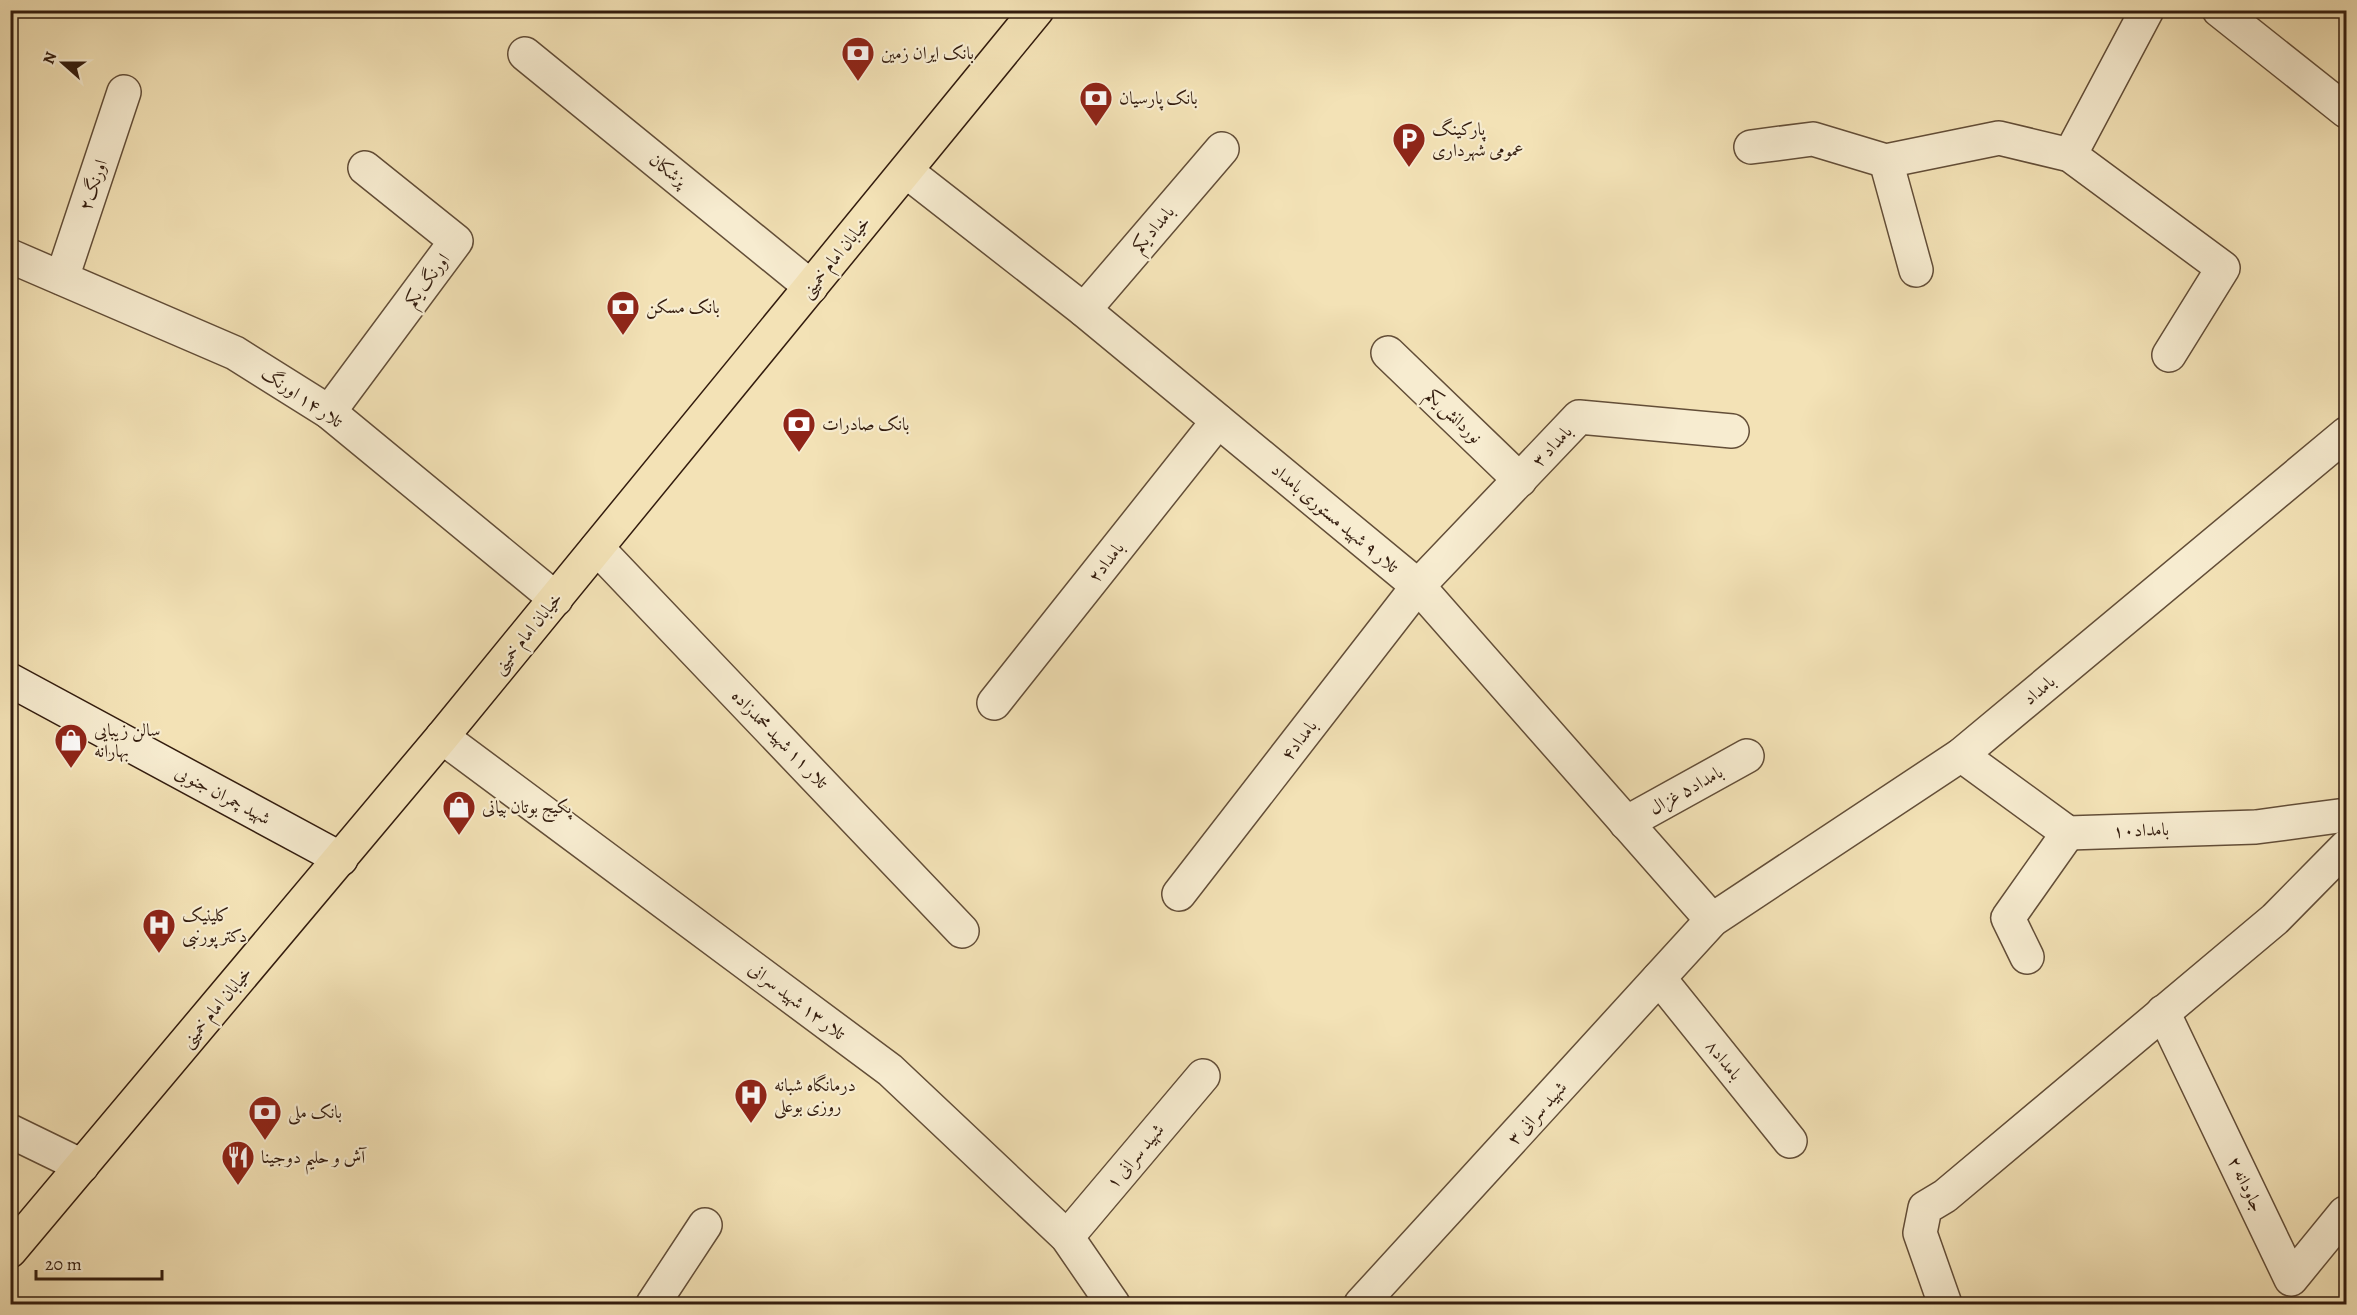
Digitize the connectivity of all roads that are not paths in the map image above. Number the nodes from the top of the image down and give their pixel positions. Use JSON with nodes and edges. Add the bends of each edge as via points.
{"nodes":[{"id":1,"x":1037,"y":10,"type":"edge"},
{"id":2,"x":2147,"y":10,"type":"edge"},
{"id":3,"x":2219,"y":10,"type":"edge"},
{"id":4,"x":525,"y":54,"type":"dead end"},
{"id":5,"x":124,"y":92,"type":"dead end"},
{"id":6,"x":2346,"y":111,"type":"edge"},
{"id":7,"x":1751,"y":147,"type":"dead end"},
{"id":8,"x":1222,"y":148,"type":"dead end"},
{"id":9,"x":2070,"y":155,"type":"junction"},
{"id":10,"x":1886,"y":161,"type":"junction"},
{"id":11,"x":365,"y":168,"type":"dead end"},
{"id":12,"x":906,"y":171,"type":"junction"},
{"id":13,"x":10,"y":256,"type":"edge"},
{"id":14,"x":1916,"y":270,"type":"dead end"},
{"id":15,"x":62,"y":278,"type":"junction"},
{"id":16,"x":811,"y":287,"type":"junction"},
{"id":17,"x":1084,"y":310,"type":"junction"},
{"id":18,"x":1388,"y":353,"type":"dead end"},
{"id":19,"x":2169,"y":355,"type":"dead end"},
{"id":20,"x":329,"y":412,"type":"junction"},
{"id":21,"x":1218,"y":421,"type":"junction"},
{"id":22,"x":1732,"y":431,"type":"dead end"},
{"id":23,"x":2346,"y":434,"type":"edge"},
{"id":24,"x":1520,"y":480,"type":"junction"},
{"id":25,"x":597,"y":548,"type":"junction"},
{"id":26,"x":1418,"y":586,"type":"junction"},
{"id":27,"x":556,"y":599,"type":"junction"},
{"id":28,"x":10,"y":680,"type":"edge"},
{"id":29,"x":994,"y":704,"type":"dead end"},
{"id":30,"x":442,"y":737,"type":"junction"},
{"id":31,"x":1961,"y":754,"type":"junction"},
{"id":32,"x":1747,"y":756,"type":"dead end"},
{"id":33,"x":2346,"y":814,"type":"edge"},
{"id":34,"x":1626,"y":823,"type":"junction"},
{"id":35,"x":2068,"y":833,"type":"junction"},
{"id":36,"x":2346,"y":847,"type":"edge"},
{"id":37,"x":341,"y":858,"type":"junction"},
{"id":38,"x":1179,"y":894,"type":"dead end"},
{"id":39,"x":1712,"y":920,"type":"junction"},
{"id":40,"x":962,"y":931,"type":"dead end"},
{"id":41,"x":2027,"y":957,"type":"dead end"},
{"id":42,"x":1659,"y":978,"type":"junction"},
{"id":43,"x":2163,"y":1012,"type":"junction"},
{"id":44,"x":1203,"y":1076,"type":"dead end"},
{"id":45,"x":10,"y":1131,"type":"edge"},
{"id":46,"x":1790,"y":1141,"type":"dead end"},
{"id":47,"x":82,"y":1166,"type":"junction"},
{"id":48,"x":2345,"y":1213,"type":"edge"},
{"id":49,"x":705,"y":1225,"type":"dead end"},
{"id":50,"x":1067,"y":1237,"type":"junction"},
{"id":51,"x":10,"y":1251,"type":"edge"},
{"id":52,"x":1365,"y":1303,"type":"edge"},
{"id":53,"x":653,"y":1305,"type":"edge"},
{"id":54,"x":1113,"y":1305,"type":"edge"},
{"id":55,"x":1945,"y":1305,"type":"edge"}],
"edges":[{"from":1,"to":12,"type":"main road","name":"خیابان امام خمینی"},
{"from":2,"to":9,"type":"street"},
{"from":3,"to":6,"type":"street"},
{"from":4,"to":16,"type":"street","name":"پزشکان"},
{"from":5,"to":15,"type":"street","name":"اورنگ۲"},
{"from":7,"to":10,"type":"street","via":[[1813,139]]},
{"from":8,"to":17,"type":"street","name":"بامداد یکم"},
{"from":9,"to":10,"type":"street","via":[[1999,138]]},
{"from":9,"to":19,"type":"street","via":[[2223,268]]},
{"from":10,"to":14,"type":"street"},
{"from":11,"to":20,"type":"street","name":"اورنگ یکم","via":[[456,242]]},
{"from":12,"to":16,"type":"main road","name":"خیابان امام خمینی"},
{"from":12,"to":17,"type":"street","name":"تلار ۹ شهید مستوری بامداد"},
{"from":13,"to":15,"type":"street","name":"تلار ۱۴ اورنگ"},
{"from":15,"to":20,"type":"street","name":"تلار ۱۴ اورنگ","via":[[235,353]]},
{"from":16,"to":25,"type":"main road","name":"خیابان امام خمینی"},
{"from":17,"to":21,"type":"street","name":"تلار ۹ شهید مستوری بامداد"},
{"from":18,"to":24,"type":"street","name":"نوردانش یکم"},
{"from":20,"to":27,"type":"street","name":"تلار ۱۴ اورنگ"},
{"from":21,"to":26,"type":"street","name":"تلار ۹ شهید مستوری بامداد"},
{"from":21,"to":29,"type":"street","name":"بامداد۲"},
{"from":22,"to":24,"type":"street","name":"بامداد ۳","via":[[1579,417]]},
{"from":23,"to":31,"type":"street","name":"بامداد"},
{"from":24,"to":26,"type":"street","name":"بامداد ۳"},
{"from":25,"to":27,"type":"main road","name":"خیابان امام خمینی"},
{"from":25,"to":40,"type":"street","name":"تلار ۱۱ شهید محمدزاده"},
{"from":26,"to":34,"type":"street","name":"تلار ۹ شهید مستوری بامداد"},
{"from":26,"to":38,"type":"street","name":"بامداد۴"},
{"from":27,"to":30,"type":"main road","name":"خیابان امام خمینی"},
{"from":28,"to":37,"type":"street","name":"شهید چمران جنوبی"},
{"from":30,"to":37,"type":"main road","name":"خیابان امام خمینی"},
{"from":30,"to":50,"type":"street","name":"تلار ۱۳ شهید سرانی","via":[[890,1070]]},
{"from":31,"to":35,"type":"street"},
{"from":31,"to":39,"type":"street","name":"بامداد"},
{"from":32,"to":34,"type":"street","name":"بامداد۵ غزال"},
{"from":33,"to":35,"type":"street","name":"بامداد۱۰","via":[[2256,827]]},
{"from":34,"to":39,"type":"street","name":"تلار ۹ شهید مستوری بامداد"},
{"from":35,"to":41,"type":"street","via":[[2008,918]]},
{"from":36,"to":43,"type":"street","via":[[2275,918]]},
{"from":37,"to":47,"type":"main road","name":"خیابان امام خمینی"},
{"from":39,"to":42,"type":"street","name":"شهید سرانی ۳"},
{"from":42,"to":46,"type":"street","name":"بامداد۸"},
{"from":42,"to":52,"type":"street","name":"شهید سرانی ۳"},
{"from":43,"to":48,"type":"street","name":"جاودانه ۲","via":[[2291,1279]]},
{"from":43,"to":55,"type":"street","via":[[1945,1196],[1925,1208],[1920,1233]]},
{"from":44,"to":50,"type":"street","name":"شهید سرانی ۱"},
{"from":45,"to":47,"type":"street"},
{"from":47,"to":51,"type":"main road","name":"خیابان امام خمینی"},
{"from":49,"to":53,"type":"street"},
{"from":50,"to":54,"type":"street","name":"تلار ۱۳ شهید سرانی"}]}
